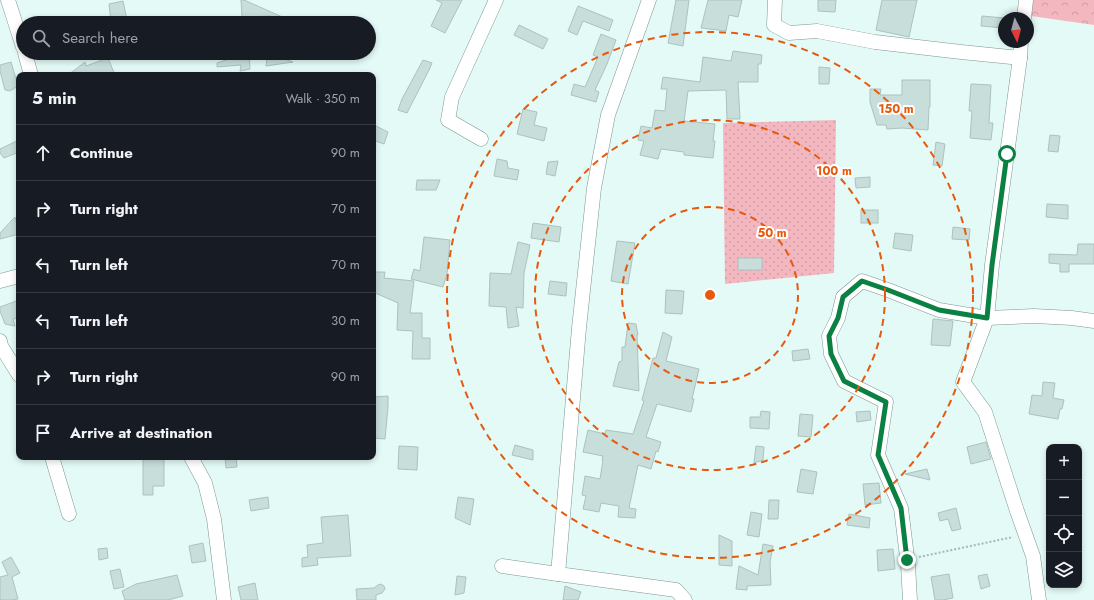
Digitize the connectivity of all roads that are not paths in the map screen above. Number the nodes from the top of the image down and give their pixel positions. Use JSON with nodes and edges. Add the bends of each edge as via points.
{"nodes":[{"id":1,"x":8,"y":0,"type":"edge"},
{"id":2,"x":496,"y":0,"type":"edge"},
{"id":3,"x":649,"y":0,"type":"edge"},
{"id":4,"x":775,"y":0,"type":"edge"},
{"id":5,"x":1026,"y":0,"type":"edge"},
{"id":6,"x":1025,"y":12,"type":"edge"},
{"id":7,"x":16,"y":25,"type":"edge"},
{"id":8,"x":1021,"y":48,"type":"edge"},
{"id":9,"x":1020,"y":58,"type":"junction"},
{"id":10,"x":27,"y":60,"type":"edge"},
{"id":11,"x":30,"y":72,"type":"edge"},
{"id":12,"x":481,"y":139,"type":"dead end"},
{"id":13,"x":16,"y":277,"type":"edge"},
{"id":14,"x":0,"y":281,"type":"edge"},
{"id":15,"x":987,"y":318,"type":"junction"},
{"id":16,"x":1094,"y":321,"type":"edge"},
{"id":17,"x":0,"y":341,"type":"edge"},
{"id":18,"x":16,"y":370,"type":"edge"},
{"id":19,"x":53,"y":460,"type":"edge"},
{"id":20,"x":193,"y":460,"type":"edge"},
{"id":21,"x":69,"y":514,"type":"dead end"},
{"id":22,"x":502,"y":566,"type":"dead end"},
{"id":23,"x":558,"y":574,"type":"junction"},
{"id":24,"x":224,"y":600,"type":"edge"},
{"id":25,"x":685,"y":600,"type":"edge"},
{"id":26,"x":910,"y":600,"type":"edge"},
{"id":27,"x":1039,"y":600,"type":"edge"}],
"edges":[{"from":1,"to":7,"type":"street"},
{"from":2,"to":12,"type":"street","via":[[452,96],[448,120]]},
{"from":3,"to":23,"type":"street","via":[[608,115],[594,188]]},
{"from":4,"to":9,"type":"street","via":[[774,25],[789,33],[817,31],[875,42]]},
{"from":5,"to":6,"type":"street"},
{"from":8,"to":9,"type":"street"},
{"from":9,"to":15,"type":"street"},
{"from":10,"to":11,"type":"street"},
{"from":13,"to":14,"type":"street"},
{"from":15,"to":16,"type":"street","via":[[1034,316]]},
{"from":15,"to":26,"type":"street","via":[[939,310],[862,281],[843,297],[838,318],[829,336],[831,354],[844,381],[886,402],[878,455],[901,508]]},
{"from":15,"to":27,"type":"street","via":[[963,382],[986,412],[1033,556]]},
{"from":17,"to":18,"type":"street"},
{"from":19,"to":21,"type":"street"},
{"from":20,"to":24,"type":"street","via":[[205,483],[214,519]]},
{"from":22,"to":23,"type":"street"},
{"from":23,"to":25,"type":"street","via":[[676,590]]}]}
